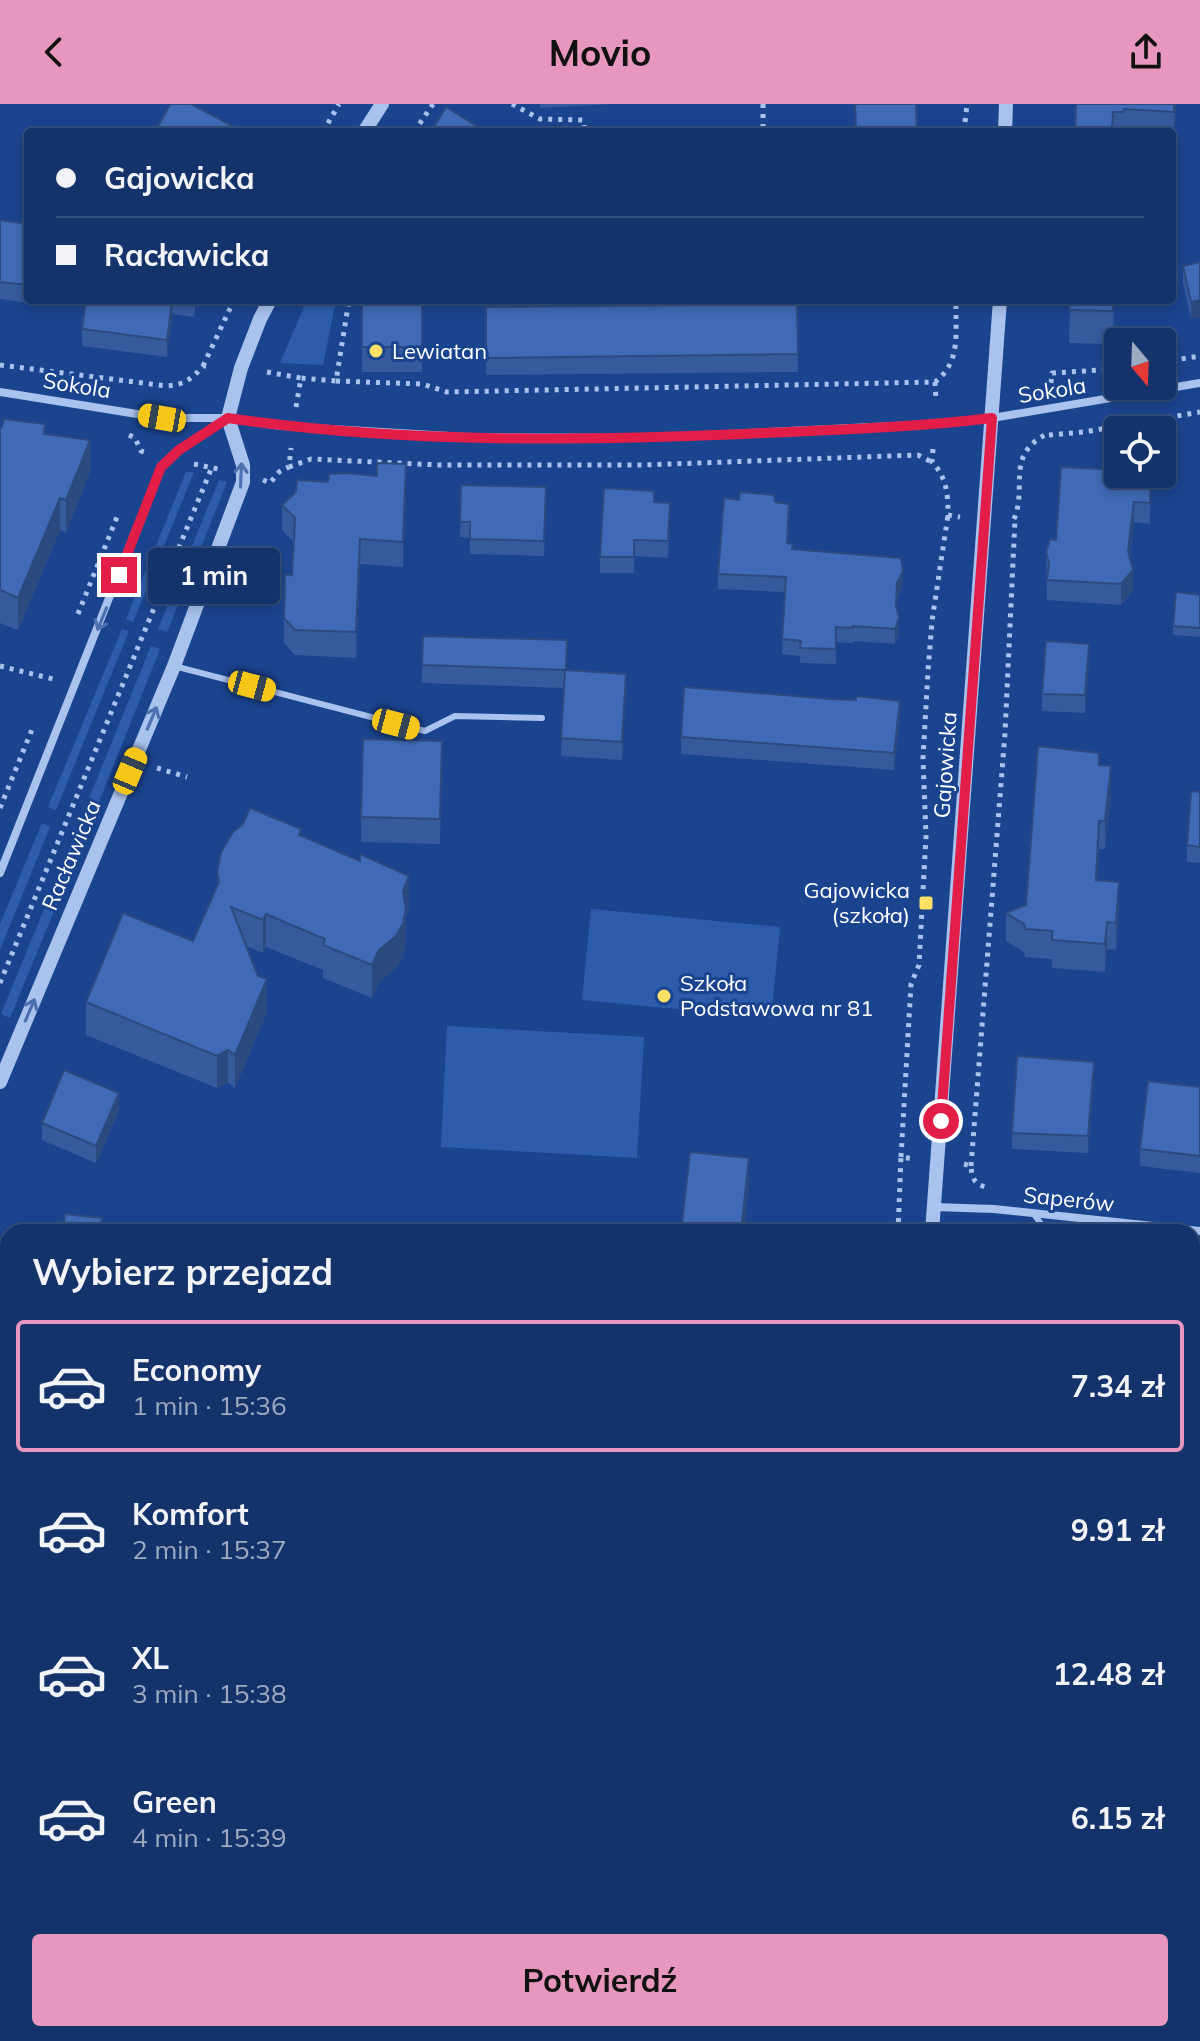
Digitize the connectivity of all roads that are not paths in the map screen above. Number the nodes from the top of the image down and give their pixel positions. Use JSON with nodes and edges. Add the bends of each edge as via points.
{"nodes":[{"id":1,"x":382,"y":104,"type":"edge"},
{"id":2,"x":1006,"y":104,"type":"edge"},
{"id":3,"x":367,"y":128,"type":"edge"},
{"id":4,"x":1005,"y":128,"type":"edge"},
{"id":5,"x":268,"y":304,"type":"edge"},
{"id":6,"x":1000,"y":304,"type":"edge"},
{"id":7,"x":1200,"y":383,"type":"edge"},
{"id":8,"x":0,"y":392,"type":"edge"},
{"id":9,"x":228,"y":418,"type":"junction"},
{"id":10,"x":992,"y":418,"type":"junction"},
{"id":11,"x":174,"y":666,"type":"junction"},
{"id":12,"x":542,"y":718,"type":"dead end"},
{"id":13,"x":0,"y":873,"type":"edge"},
{"id":14,"x":0,"y":1082,"type":"edge"},
{"id":15,"x":934,"y":1207,"type":"junction"},
{"id":16,"x":1033,"y":1213,"type":"junction"},
{"id":17,"x":933,"y":1224,"type":"edge"},
{"id":18,"x":1041,"y":1224,"type":"edge"},
{"id":19,"x":1135,"y":1224,"type":"edge"}],
"edges":[{"from":1,"to":3,"type":"street"},
{"from":2,"to":4,"type":"street"},
{"from":5,"to":9,"type":"street","via":[[241,368]]},
{"from":6,"to":10,"type":"street","name":"Gajowicka"},
{"from":7,"to":10,"type":"street","name":"Sokola"},
{"from":8,"to":9,"type":"street","name":"Sokola","via":[[162,418]]},
{"from":9,"to":10,"type":"street","name":"Sokola","via":[[439,436],[627,438]]},
{"from":11,"to":9,"type":"street","name":"Racławicka","one_way":true,"via":[[243,482]]},
{"from":9,"to":13,"type":"street","one_way":true,"via":[[161,467]]},
{"from":10,"to":15,"type":"street","name":"Gajowicka"},
{"from":11,"to":12,"type":"lane","via":[[425,731],[455,716]]},
{"from":14,"to":11,"type":"street","name":"Racławicka","one_way":true},
{"from":15,"to":16,"type":"street","name":"Saperów"},
{"from":15,"to":17,"type":"street","name":"Gajowicka"},
{"from":16,"to":18,"type":"lane"},
{"from":16,"to":19,"type":"street","name":"Saperów"}]}
